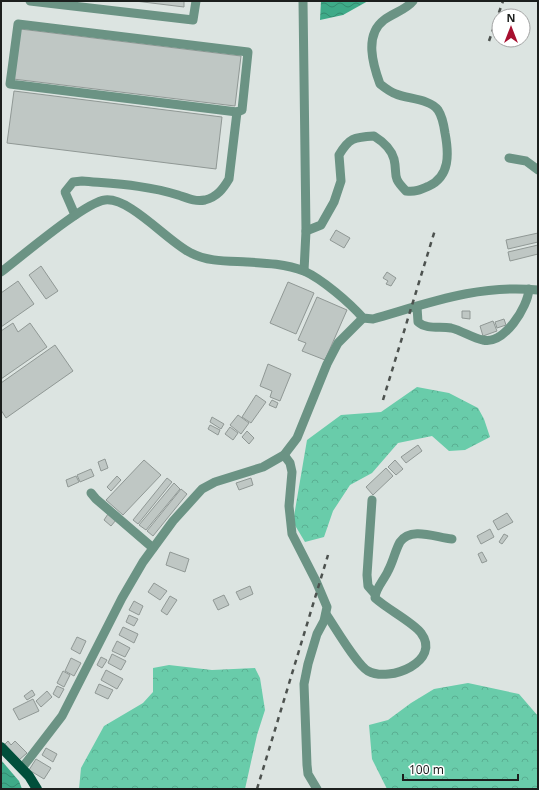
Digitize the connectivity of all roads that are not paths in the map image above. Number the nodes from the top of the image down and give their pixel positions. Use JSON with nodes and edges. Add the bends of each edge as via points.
{"nodes":[{"id":1,"x":30,"y":1,"type":"edge"},
{"id":2,"x":196,"y":1,"type":"edge"},
{"id":3,"x":303,"y":1,"type":"edge"},
{"id":4,"x":413,"y":1,"type":"edge"},
{"id":5,"x":237,"y":112,"type":"junction"},
{"id":6,"x":510,"y":158,"type":"dead end"},
{"id":7,"x":538,"y":170,"type":"edge"},
{"id":8,"x":75,"y":215,"type":"junction"},
{"id":9,"x":306,"y":231,"type":"junction"},
{"id":10,"x":304,"y":271,"type":"junction"},
{"id":11,"x":1,"y":272,"type":"edge"},
{"id":12,"x":533,"y":289,"type":"edge"},
{"id":13,"x":417,"y":307,"type":"junction"},
{"id":14,"x":363,"y":318,"type":"junction"},
{"id":15,"x":284,"y":455,"type":"junction"},
{"id":16,"x":91,"y":493,"type":"dead end"},
{"id":17,"x":372,"y":500,"type":"dead end"},
{"id":18,"x":452,"y":539,"type":"dead end"},
{"id":19,"x":153,"y":548,"type":"junction"},
{"id":20,"x":375,"y":594,"type":"junction"},
{"id":21,"x":326,"y":614,"type":"junction"},
{"id":22,"x":1,"y":746,"type":"edge"},
{"id":23,"x":22,"y":768,"type":"junction"},
{"id":24,"x":39,"y":789,"type":"edge"},
{"id":25,"x":317,"y":789,"type":"edge"}],
"edges":[{"from":1,"to":2,"type":"street","via":[[193,20]]},
{"from":3,"to":9,"type":"street"},
{"from":4,"to":9,"type":"street","via":[[376,28],[372,56],[380,84],[395,94],[426,102],[438,109],[444,125],[448,158],[444,174],[438,182],[417,192],[406,191],[395,177],[394,159],[384,143],[374,136],[354,138],[339,155],[341,181],[334,202],[321,225]]},
{"from":5,"to":5,"type":"street","via":[[10,84],[18,24],[248,52],[242,110]]},
{"from":5,"to":8,"type":"street","via":[[230,179],[215,196],[195,201],[150,187],[73,182],[65,192]]},
{"from":6,"to":7,"type":"street","via":[[526,161]]},
{"from":8,"to":10,"type":"street","via":[[104,200],[116,201],[127,206],[192,254],[221,261],[274,264]]},
{"from":8,"to":11,"type":"street"},
{"from":9,"to":10,"type":"street"},
{"from":10,"to":14,"type":"street","via":[[350,303]]},
{"from":12,"to":13,"type":"street","via":[[472,291]]},
{"from":12,"to":13,"type":"street","via":[[514,324],[490,340],[483,340],[463,331],[423,326],[418,322]]},
{"from":13,"to":14,"type":"street","via":[[373,319]]},
{"from":14,"to":15,"type":"street","via":[[338,343],[297,438]]},
{"from":15,"to":19,"type":"street","via":[[263,467],[214,482],[202,489],[187,503]]},
{"from":15,"to":21,"type":"street","via":[[290,463],[292,472],[289,506],[292,534],[316,581],[327,607]]},
{"from":16,"to":19,"type":"street"},
{"from":17,"to":20,"type":"street","via":[[367,575],[368,586]]},
{"from":18,"to":20,"type":"street","via":[[420,533],[406,536],[400,542],[390,568]]},
{"from":19,"to":23,"type":"street","via":[[122,598],[62,716]]},
{"from":20,"to":21,"type":"street","via":[[375,598],[384,606],[421,633],[426,642],[424,654],[419,660],[397,674],[386,676],[367,671]]},
{"from":21,"to":25,"type":"street","via":[[315,641],[304,684],[308,774]]},
{"from":22,"to":23,"type":"main road"},
{"from":23,"to":24,"type":"main road"}]}
